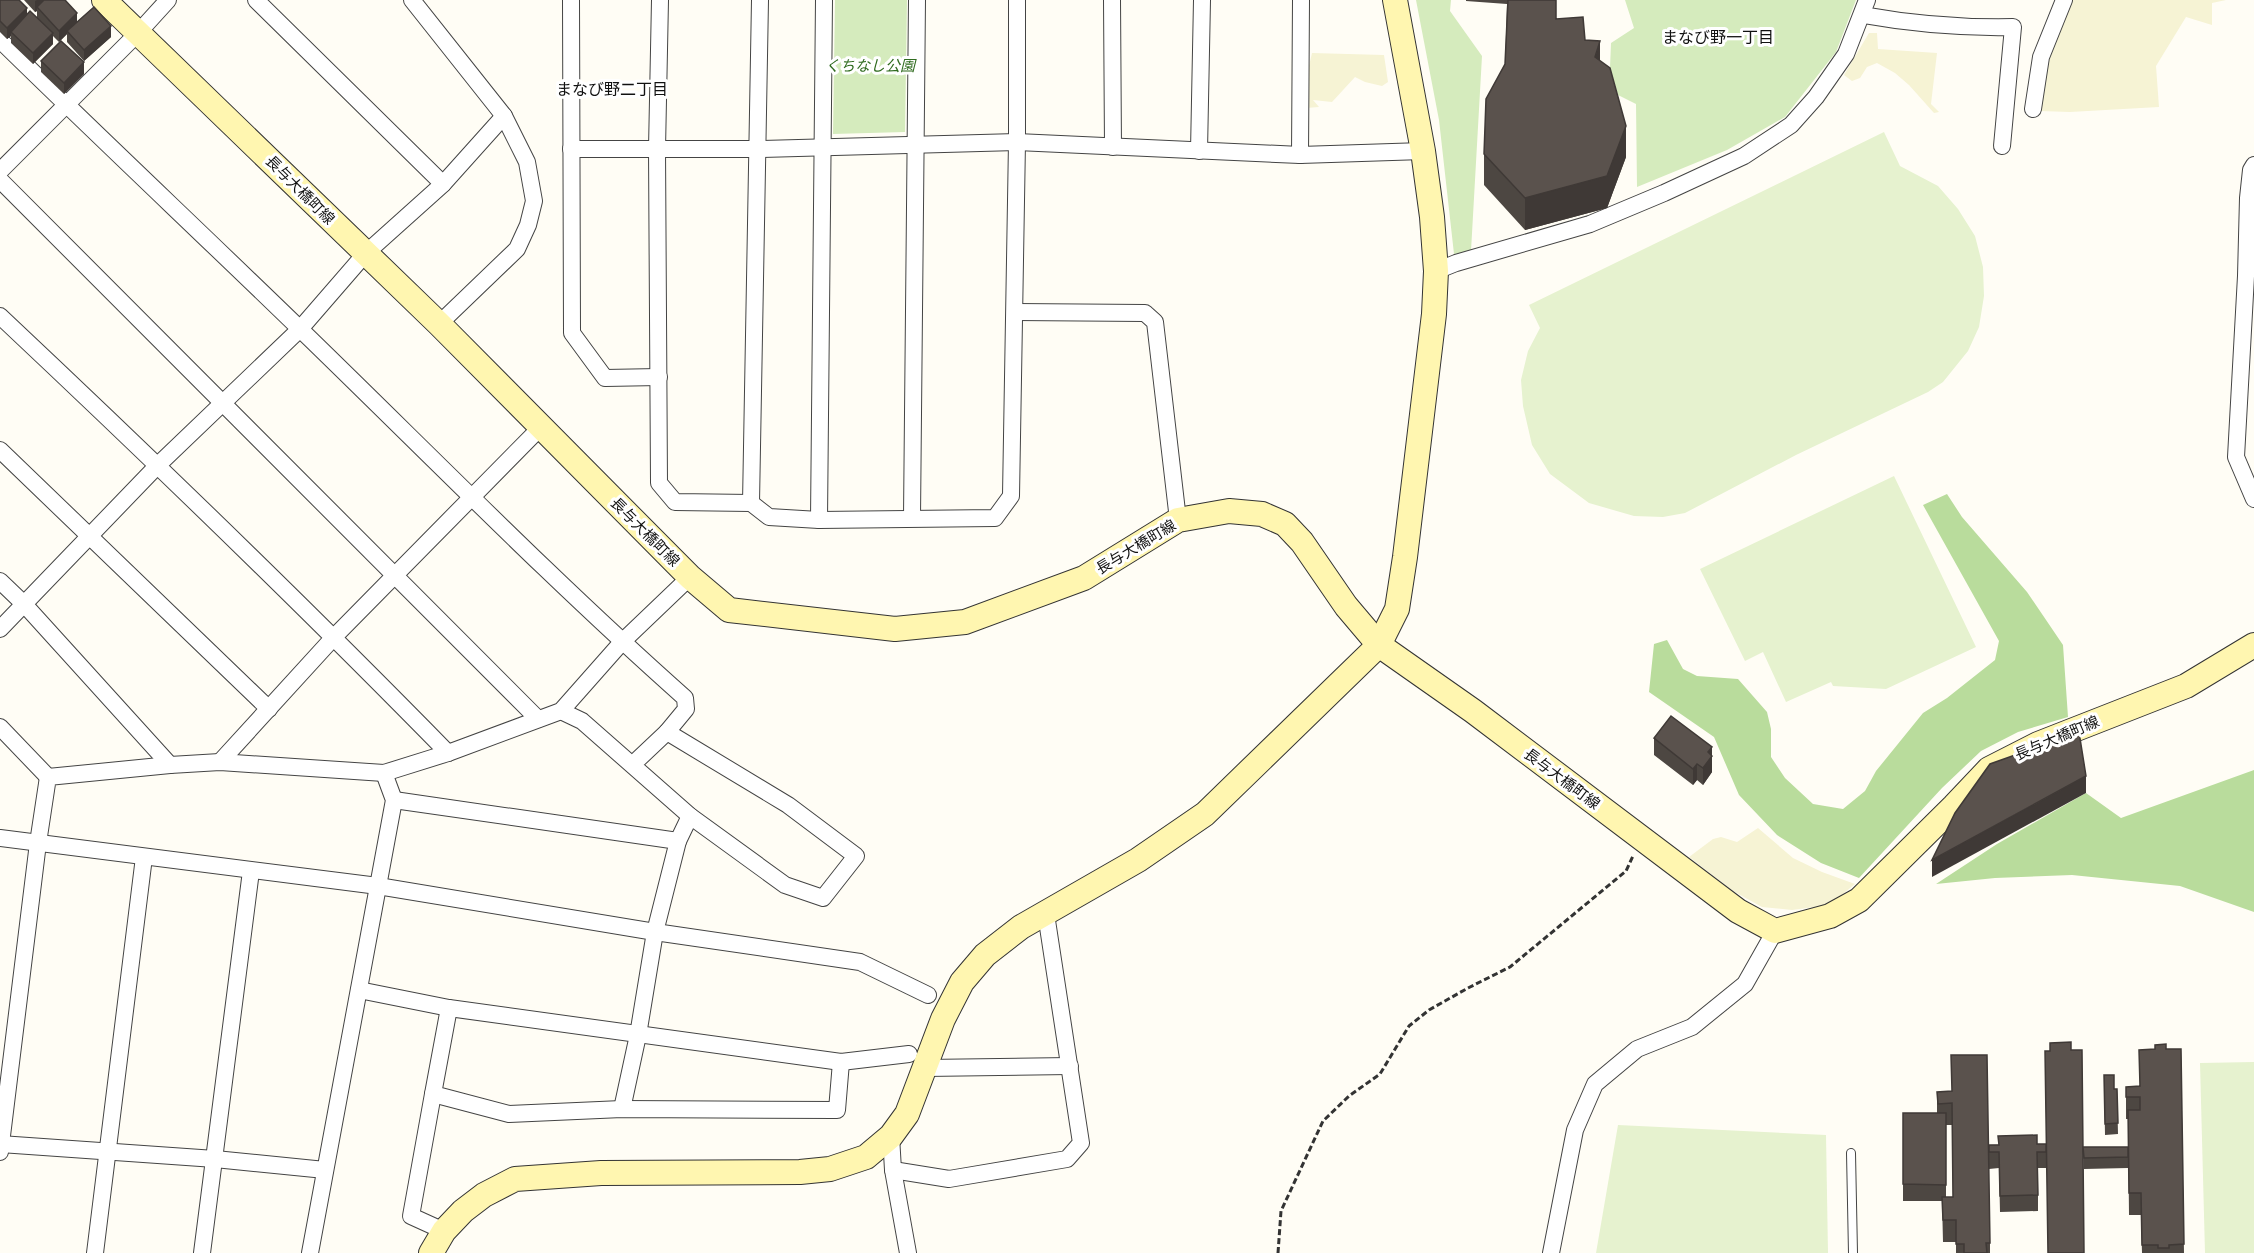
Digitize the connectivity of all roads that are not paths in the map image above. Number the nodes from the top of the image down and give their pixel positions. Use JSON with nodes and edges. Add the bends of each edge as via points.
{"nodes":[{"id":1,"x":104,"y":0,"type":"edge"},
{"id":2,"x":168,"y":0,"type":"edge"},
{"id":3,"x":256,"y":0,"type":"edge"},
{"id":4,"x":412,"y":0,"type":"edge"},
{"id":5,"x":571,"y":0,"type":"edge"},
{"id":6,"x":660,"y":0,"type":"edge"},
{"id":7,"x":760,"y":0,"type":"edge"},
{"id":8,"x":824,"y":0,"type":"edge"},
{"id":9,"x":917,"y":0,"type":"edge"},
{"id":10,"x":1017,"y":0,"type":"edge"},
{"id":11,"x":1112,"y":0,"type":"edge"},
{"id":12,"x":1202,"y":0,"type":"edge"},
{"id":13,"x":1301,"y":0,"type":"edge"},
{"id":14,"x":1395,"y":0,"type":"edge"},
{"id":15,"x":2064,"y":0,"type":"edge"},
{"id":16,"x":1865,"y":7,"type":"edge"},
{"id":17,"x":138,"y":33,"type":"junction"},
{"id":18,"x":0,"y":40,"type":"edge"},
{"id":19,"x":66,"y":105,"type":"junction"},
{"id":20,"x":2033,"y":109,"type":"dead end"},
{"id":21,"x":504,"y":116,"type":"junction"},
{"id":22,"x":1017,"y":142,"type":"junction"},
{"id":23,"x":917,"y":144,"type":"junction"},
{"id":24,"x":823,"y":146,"type":"junction"},
{"id":25,"x":2002,"y":146,"type":"dead end"},
{"id":26,"x":1113,"y":147,"type":"junction"},
{"id":27,"x":571,"y":149,"type":"junction"},
{"id":28,"x":657,"y":149,"type":"junction"},
{"id":29,"x":758,"y":149,"type":"junction"},
{"id":30,"x":1199,"y":151,"type":"junction"},
{"id":31,"x":1423,"y":151,"type":"junction"},
{"id":32,"x":1300,"y":155,"type":"junction"},
{"id":33,"x":2254,"y":165,"type":"edge"},
{"id":34,"x":0,"y":171,"type":"edge"},
{"id":35,"x":0,"y":180,"type":"edge"},
{"id":36,"x":443,"y":184,"type":"junction"},
{"id":37,"x":365,"y":254,"type":"junction"},
{"id":38,"x":1436,"y":272,"type":"junction"},
{"id":39,"x":1015,"y":312,"type":"junction"},
{"id":40,"x":0,"y":316,"type":"edge"},
{"id":41,"x":439,"y":324,"type":"junction"},
{"id":42,"x":300,"y":328,"type":"junction"},
{"id":43,"x":658,"y":377,"type":"junction"},
{"id":44,"x":222,"y":403,"type":"junction"},
{"id":45,"x":541,"y":427,"type":"junction"},
{"id":46,"x":0,"y":450,"type":"edge"},
{"id":47,"x":158,"y":465,"type":"junction"},
{"id":48,"x":472,"y":499,"type":"junction"},
{"id":49,"x":2254,"y":499,"type":"edge"},
{"id":50,"x":751,"y":503,"type":"junction"},
{"id":51,"x":912,"y":518,"type":"junction"},
{"id":52,"x":819,"y":520,"type":"junction"},
{"id":53,"x":1178,"y":520,"type":"junction"},
{"id":54,"x":90,"y":536,"type":"junction"},
{"id":55,"x":395,"y":576,"type":"junction"},
{"id":56,"x":690,"y":577,"type":"junction"},
{"id":57,"x":0,"y":581,"type":"edge"},
{"id":58,"x":24,"y":604,"type":"junction"},
{"id":59,"x":0,"y":628,"type":"edge"},
{"id":60,"x":334,"y":637,"type":"junction"},
{"id":61,"x":622,"y":642,"type":"junction"},
{"id":62,"x":1379,"y":645,"type":"junction"},
{"id":63,"x":2254,"y":645,"type":"edge"},
{"id":64,"x":269,"y":709,"type":"junction"},
{"id":65,"x":561,"y":711,"type":"junction"},
{"id":66,"x":538,"y":719,"type":"junction"},
{"id":67,"x":0,"y":727,"type":"edge"},
{"id":68,"x":667,"y":732,"type":"junction"},
{"id":69,"x":448,"y":753,"type":"junction"},
{"id":70,"x":220,"y":762,"type":"junction"},
{"id":71,"x":170,"y":765,"type":"junction"},
{"id":72,"x":632,"y":765,"type":"junction"},
{"id":73,"x":384,"y":773,"type":"junction"},
{"id":74,"x":48,"y":777,"type":"junction"},
{"id":75,"x":394,"y":800,"type":"junction"},
{"id":76,"x":690,"y":816,"type":"junction"},
{"id":77,"x":0,"y":838,"type":"edge"},
{"id":78,"x":678,"y":841,"type":"junction"},
{"id":79,"x":38,"y":843,"type":"junction"},
{"id":80,"x":144,"y":857,"type":"junction"},
{"id":81,"x":251,"y":871,"type":"junction"},
{"id":82,"x":378,"y":886,"type":"junction"},
{"id":83,"x":1046,"y":914,"type":"junction"},
{"id":84,"x":1775,"y":931,"type":"junction"},
{"id":85,"x":654,"y":932,"type":"junction"},
{"id":86,"x":359,"y":990,"type":"junction"},
{"id":87,"x":928,"y":995,"type":"dead end"},
{"id":88,"x":449,"y":1008,"type":"junction"},
{"id":89,"x":638,"y":1035,"type":"junction"},
{"id":90,"x":917,"y":1061,"type":"junction"},
{"id":91,"x":841,"y":1062,"type":"junction"},
{"id":92,"x":1070,"y":1066,"type":"junction"},
{"id":93,"x":434,"y":1094,"type":"junction"},
{"id":94,"x":622,"y":1109,"type":"junction"},
{"id":95,"x":891,"y":1136,"type":"junction"},
{"id":96,"x":0,"y":1147,"type":"edge"},
{"id":97,"x":107,"y":1152,"type":"junction"},
{"id":98,"x":1851,"y":1152,"type":"dead end"},
{"id":99,"x":215,"y":1159,"type":"junction"},
{"id":100,"x":325,"y":1170,"type":"junction"},
{"id":101,"x":893,"y":1170,"type":"junction"},
{"id":102,"x":444,"y":1231,"type":"junction"},
{"id":103,"x":95,"y":1253,"type":"edge"},
{"id":104,"x":202,"y":1253,"type":"edge"},
{"id":105,"x":310,"y":1253,"type":"edge"},
{"id":106,"x":431,"y":1253,"type":"edge"},
{"id":107,"x":908,"y":1253,"type":"edge"},
{"id":108,"x":1551,"y":1253,"type":"edge"},
{"id":109,"x":1853,"y":1253,"type":"edge"}],
"edges":[{"from":1,"to":17,"type":"main road","name":"長与大橋町線"},
{"from":2,"to":17,"type":"street"},
{"from":3,"to":36,"type":"street"},
{"from":4,"to":21,"type":"street"},
{"from":5,"to":27,"type":"street"},
{"from":6,"to":28,"type":"street"},
{"from":7,"to":29,"type":"street"},
{"from":8,"to":24,"type":"street"},
{"from":9,"to":23,"type":"street"},
{"from":10,"to":22,"type":"street"},
{"from":11,"to":26,"type":"street"},
{"from":12,"to":30,"type":"street"},
{"from":13,"to":32,"type":"street"},
{"from":14,"to":31,"type":"main road"},
{"from":15,"to":20,"type":"street","via":[[2041,57]]},
{"from":16,"to":25,"type":"street","via":[[1912,24],[2013,27]]},
{"from":16,"to":38,"type":"street","via":[[1846,54],[1816,98],[1791,125],[1744,156],[1590,224]]},
{"from":17,"to":19,"type":"street"},
{"from":17,"to":37,"type":"main road","name":"長与大橋町線"},
{"from":18,"to":19,"type":"street"},
{"from":19,"to":34,"type":"street"},
{"from":19,"to":42,"type":"street"},
{"from":21,"to":36,"type":"street"},
{"from":21,"to":41,"type":"street","via":[[527,162],[534,201],[528,225],[517,249]]},
{"from":22,"to":23,"type":"street"},
{"from":22,"to":26,"type":"street"},
{"from":22,"to":39,"type":"street"},
{"from":23,"to":24,"type":"street"},
{"from":23,"to":51,"type":"street"},
{"from":24,"to":29,"type":"street"},
{"from":24,"to":52,"type":"street"},
{"from":26,"to":30,"type":"street"},
{"from":27,"to":28,"type":"street"},
{"from":27,"to":43,"type":"street","via":[[572,333],[605,378]]},
{"from":28,"to":29,"type":"street"},
{"from":28,"to":43,"type":"street"},
{"from":29,"to":50,"type":"street"},
{"from":30,"to":32,"type":"street"},
{"from":31,"to":32,"type":"street"},
{"from":31,"to":38,"type":"main road"},
{"from":33,"to":49,"type":"street","via":[[2248,198],[2236,457]]},
{"from":35,"to":44,"type":"street"},
{"from":36,"to":37,"type":"street"},
{"from":37,"to":41,"type":"main road","name":"長与大橋町線"},
{"from":37,"to":42,"type":"street"},
{"from":38,"to":62,"type":"main road","via":[[1397,609]]},
{"from":39,"to":51,"type":"street","via":[[1011,496],[995,518]]},
{"from":39,"to":53,"type":"street","via":[[1145,313],[1155,322]]},
{"from":40,"to":47,"type":"street"},
{"from":41,"to":45,"type":"main road","name":"長与大橋町線"},
{"from":42,"to":44,"type":"street"},
{"from":42,"to":48,"type":"street"},
{"from":43,"to":50,"type":"street","via":[[659,483],[675,502]]},
{"from":44,"to":47,"type":"street"},
{"from":44,"to":55,"type":"street"},
{"from":45,"to":48,"type":"street"},
{"from":45,"to":56,"type":"main road","name":"長与大橋町線"},
{"from":46,"to":54,"type":"street"},
{"from":47,"to":54,"type":"street"},
{"from":47,"to":60,"type":"street"},
{"from":48,"to":55,"type":"street"},
{"from":48,"to":61,"type":"street"},
{"from":50,"to":52,"type":"street","via":[[769,517]]},
{"from":51,"to":52,"type":"street"},
{"from":53,"to":56,"type":"main road","name":"長与大橋町線","via":[[1084,578],[965,622],[895,629],[729,610]]},
{"from":53,"to":62,"type":"main road","name":"長与大橋町線","via":[[1229,511],[1262,514],[1285,524]]},
{"from":54,"to":58,"type":"street"},
{"from":54,"to":64,"type":"street"},
{"from":55,"to":60,"type":"street"},
{"from":55,"to":66,"type":"street"},
{"from":56,"to":61,"type":"street"},
{"from":57,"to":58,"type":"street"},
{"from":58,"to":59,"type":"street"},
{"from":58,"to":71,"type":"street"},
{"from":60,"to":64,"type":"street"},
{"from":60,"to":69,"type":"street"},
{"from":61,"to":65,"type":"street"},
{"from":61,"to":68,"type":"street","via":[[685,698],[686,709]]},
{"from":62,"to":83,"type":"main road","via":[[1205,814],[1138,861]]},
{"from":62,"to":84,"type":"main road","name":"長与大橋町線","via":[[1738,911]]},
{"from":63,"to":84,"type":"main road","name":"長与大橋町線","via":[[2186,686],[2038,744],[1989,769],[1859,900],[1830,916]]},
{"from":64,"to":70,"type":"street"},
{"from":65,"to":66,"type":"street"},
{"from":65,"to":72,"type":"street","via":[[582,721]]},
{"from":66,"to":69,"type":"street"},
{"from":67,"to":74,"type":"street"},
{"from":68,"to":72,"type":"street"},
{"from":68,"to":76,"type":"street","via":[[788,805],[856,856],[823,898],[785,885]]},
{"from":69,"to":73,"type":"street"},
{"from":70,"to":71,"type":"street"},
{"from":70,"to":73,"type":"street"},
{"from":71,"to":74,"type":"street"},
{"from":72,"to":76,"type":"street"},
{"from":73,"to":75,"type":"street"},
{"from":74,"to":79,"type":"street"},
{"from":75,"to":78,"type":"street"},
{"from":75,"to":82,"type":"street"},
{"from":76,"to":78,"type":"street"},
{"from":77,"to":79,"type":"street"},
{"from":78,"to":85,"type":"street"},
{"from":79,"to":80,"type":"street"},
{"from":79,"to":96,"type":"street"},
{"from":80,"to":81,"type":"street"},
{"from":80,"to":97,"type":"street"},
{"from":81,"to":82,"type":"street"},
{"from":81,"to":99,"type":"street"},
{"from":82,"to":85,"type":"street"},
{"from":82,"to":86,"type":"street"},
{"from":83,"to":90,"type":"main road","via":[[1021,927],[985,955],[962,982]]},
{"from":83,"to":92,"type":"street"},
{"from":84,"to":108,"type":"street","via":[[1745,984],[1692,1027],[1637,1049],[1595,1084],[1575,1130]]},
{"from":85,"to":87,"type":"street","via":[[860,962]]},
{"from":85,"to":89,"type":"street"},
{"from":86,"to":88,"type":"street"},
{"from":86,"to":100,"type":"street"},
{"from":88,"to":89,"type":"street"},
{"from":88,"to":93,"type":"street"},
{"from":89,"to":91,"type":"street"},
{"from":89,"to":94,"type":"street"},
{"from":90,"to":91,"type":"street"},
{"from":90,"to":92,"type":"street"},
{"from":90,"to":95,"type":"main road","via":[[907,1114]]},
{"from":91,"to":94,"type":"street","via":[[837,1110]]},
{"from":92,"to":101,"type":"street","via":[[1081,1143],[1067,1159],[949,1179]]},
{"from":93,"to":94,"type":"street","via":[[509,1114]]},
{"from":93,"to":102,"type":"street","via":[[411,1216]]},
{"from":95,"to":101,"type":"street"},
{"from":95,"to":102,"type":"main road","via":[[866,1157],[830,1169],[601,1173],[515,1179],[484,1195]]},
{"from":96,"to":97,"type":"street"},
{"from":97,"to":99,"type":"street"},
{"from":97,"to":103,"type":"street"},
{"from":98,"to":109,"type":"lane"},
{"from":99,"to":100,"type":"street"},
{"from":99,"to":104,"type":"street"},
{"from":100,"to":105,"type":"street"},
{"from":101,"to":107,"type":"street"},
{"from":102,"to":106,"type":"main road"}]}
